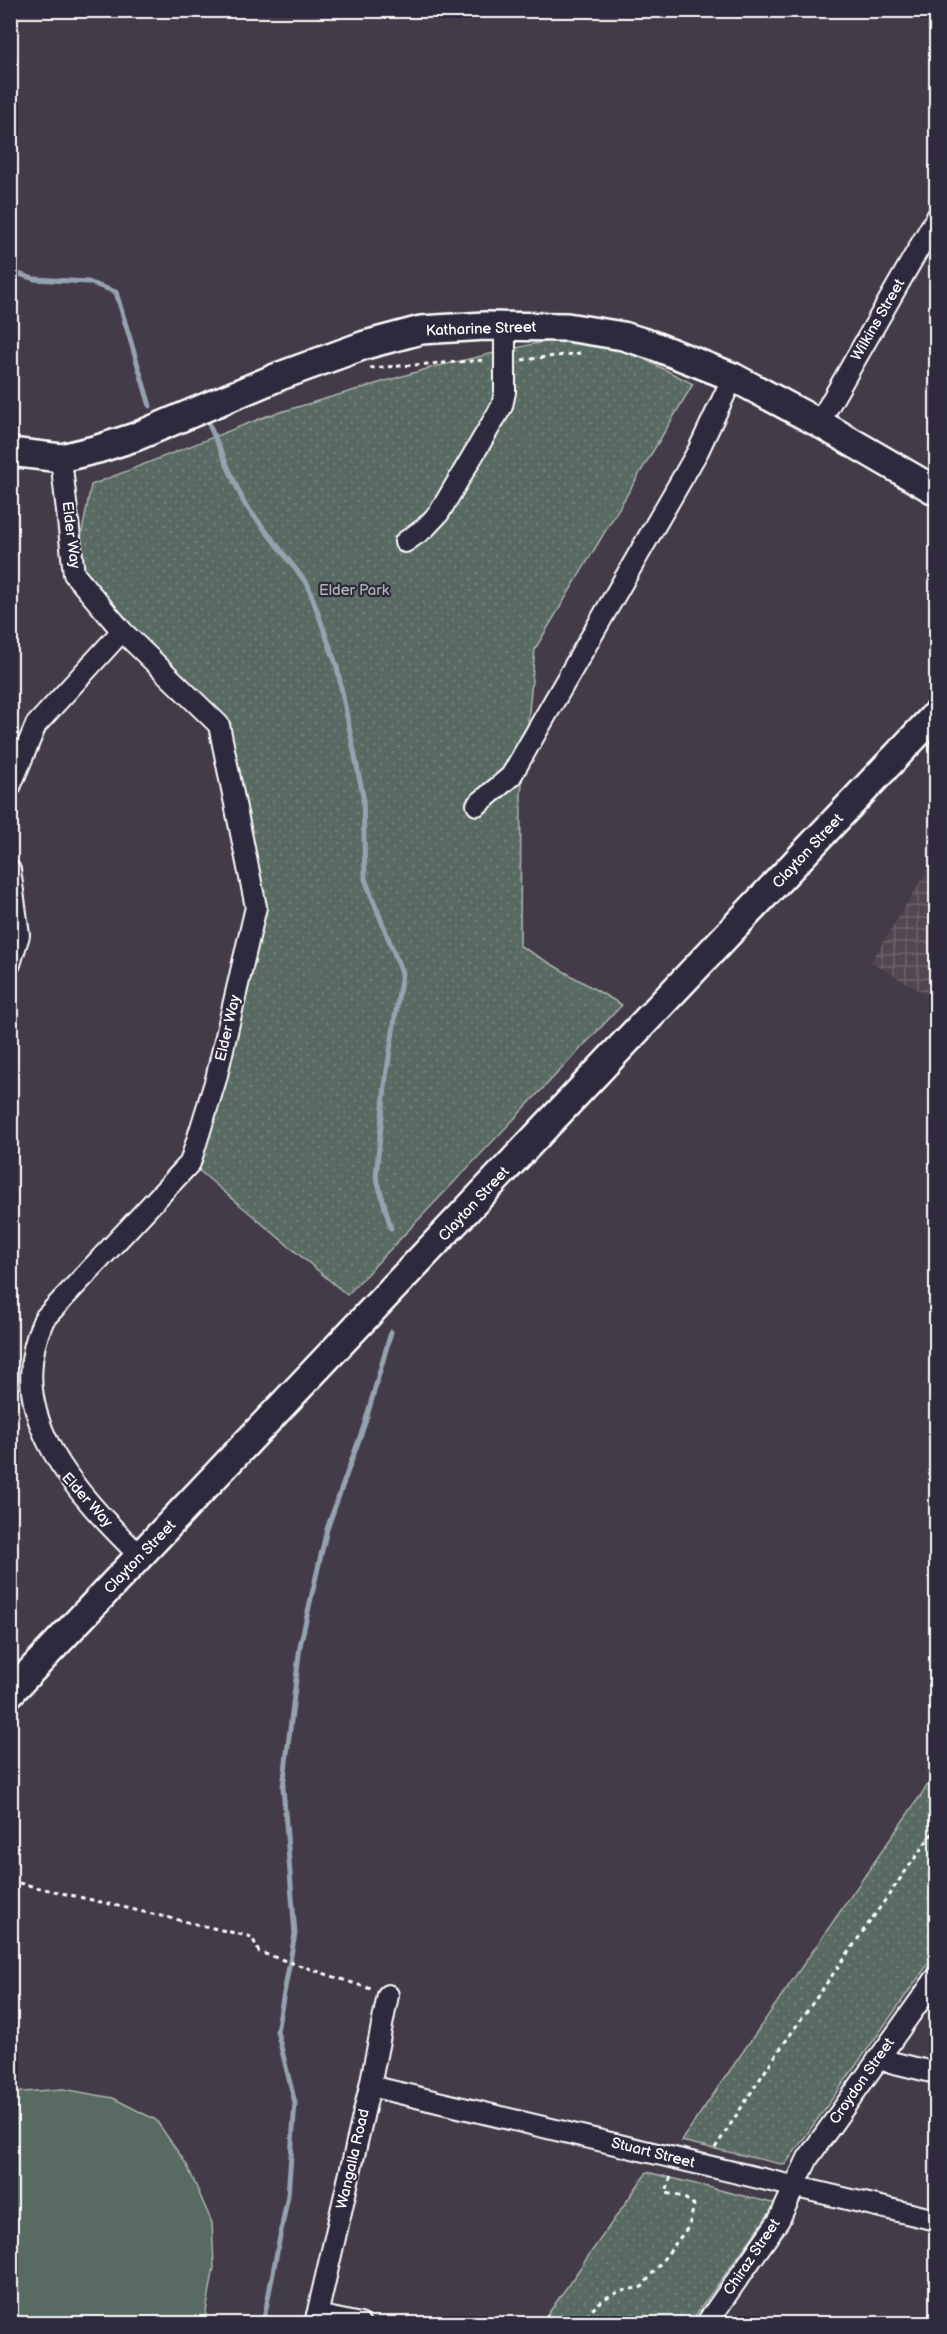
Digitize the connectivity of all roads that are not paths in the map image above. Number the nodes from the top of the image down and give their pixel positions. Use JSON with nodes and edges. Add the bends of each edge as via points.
{"nodes":[{"id":1,"x":936,"y":218,"type":"edge"},
{"id":2,"x":505,"y":326,"type":"junction"},
{"id":3,"x":733,"y":377,"type":"junction"},
{"id":4,"x":819,"y":423,"type":"junction"},
{"id":5,"x":10,"y":452,"type":"edge"},
{"id":6,"x":61,"y":458,"type":"junction"},
{"id":7,"x":936,"y":491,"type":"edge"},
{"id":8,"x":405,"y":543,"type":"dead end"},
{"id":9,"x":122,"y":632,"type":"junction"},
{"id":10,"x":936,"y":714,"type":"edge"},
{"id":11,"x":10,"y":787,"type":"edge"},
{"id":12,"x":477,"y":805,"type":"dead end"},
{"id":13,"x":10,"y":870,"type":"edge"},
{"id":14,"x":10,"y":964,"type":"edge"},
{"id":15,"x":140,"y":1556,"type":"junction"},
{"id":16,"x":10,"y":1693,"type":"edge"},
{"id":17,"x":936,"y":1978,"type":"edge"},
{"id":18,"x":388,"y":1995,"type":"road end"},
{"id":19,"x":878,"y":2059,"type":"junction"},
{"id":20,"x":936,"y":2073,"type":"edge"},
{"id":21,"x":370,"y":2086,"type":"junction"},
{"id":22,"x":792,"y":2188,"type":"junction"},
{"id":23,"x":936,"y":2220,"type":"edge"},
{"id":24,"x":316,"y":2319,"type":"edge"},
{"id":25,"x":360,"y":2324,"type":"edge"},
{"id":26,"x":706,"y":2324,"type":"edge"}],
"edges":[{"from":1,"to":4,"type":"street","name":"Wilkins Street"},
{"from":2,"to":3,"type":"main road","name":"Katharine Street","via":[[567,327],[623,336]]},
{"from":2,"to":6,"type":"main road","name":"Katharine Street","via":[[421,330],[365,345],[135,437]]},
{"from":2,"to":8,"type":"street","via":[[502,406],[439,513]]},
{"from":3,"to":4,"type":"main road","name":"Katharine Street"},
{"from":3,"to":12,"type":"street","via":[[698,452],[511,776]]},
{"from":4,"to":7,"type":"main road","name":"Katharine Street"},
{"from":5,"to":6,"type":"main road","name":"Katharine Street"},
{"from":6,"to":9,"type":"street","name":"Elder Way","via":[[74,574]]},
{"from":9,"to":11,"type":"street","via":[[36,725]]},
{"from":9,"to":15,"type":"street","name":"Elder Way","via":[[219,725],[256,907],[216,1080],[190,1163],[44,1319],[28,1353],[23,1404],[39,1435],[68,1482]]},
{"from":10,"to":15,"type":"main road","name":"Clayton Street"},
{"from":13,"to":14,"type":"street","via":[[19,935]]},
{"from":15,"to":16,"type":"main road","name":"Clayton Street"},
{"from":17,"to":19,"type":"street","name":"Croydon Street"},
{"from":18,"to":21,"type":"street","name":"Wangalla Road"},
{"from":19,"to":20,"type":"street"},
{"from":19,"to":22,"type":"street","name":"Croydon Street","via":[[808,2158]]},
{"from":21,"to":22,"type":"street","name":"Stuart Street"},
{"from":21,"to":24,"type":"street","name":"Wangalla Road"},
{"from":22,"to":23,"type":"street","name":"Stuart Street"},
{"from":22,"to":26,"type":"street","name":"Chiraz Street","via":[[779,2220]]},
{"from":24,"to":25,"type":"street"}]}
